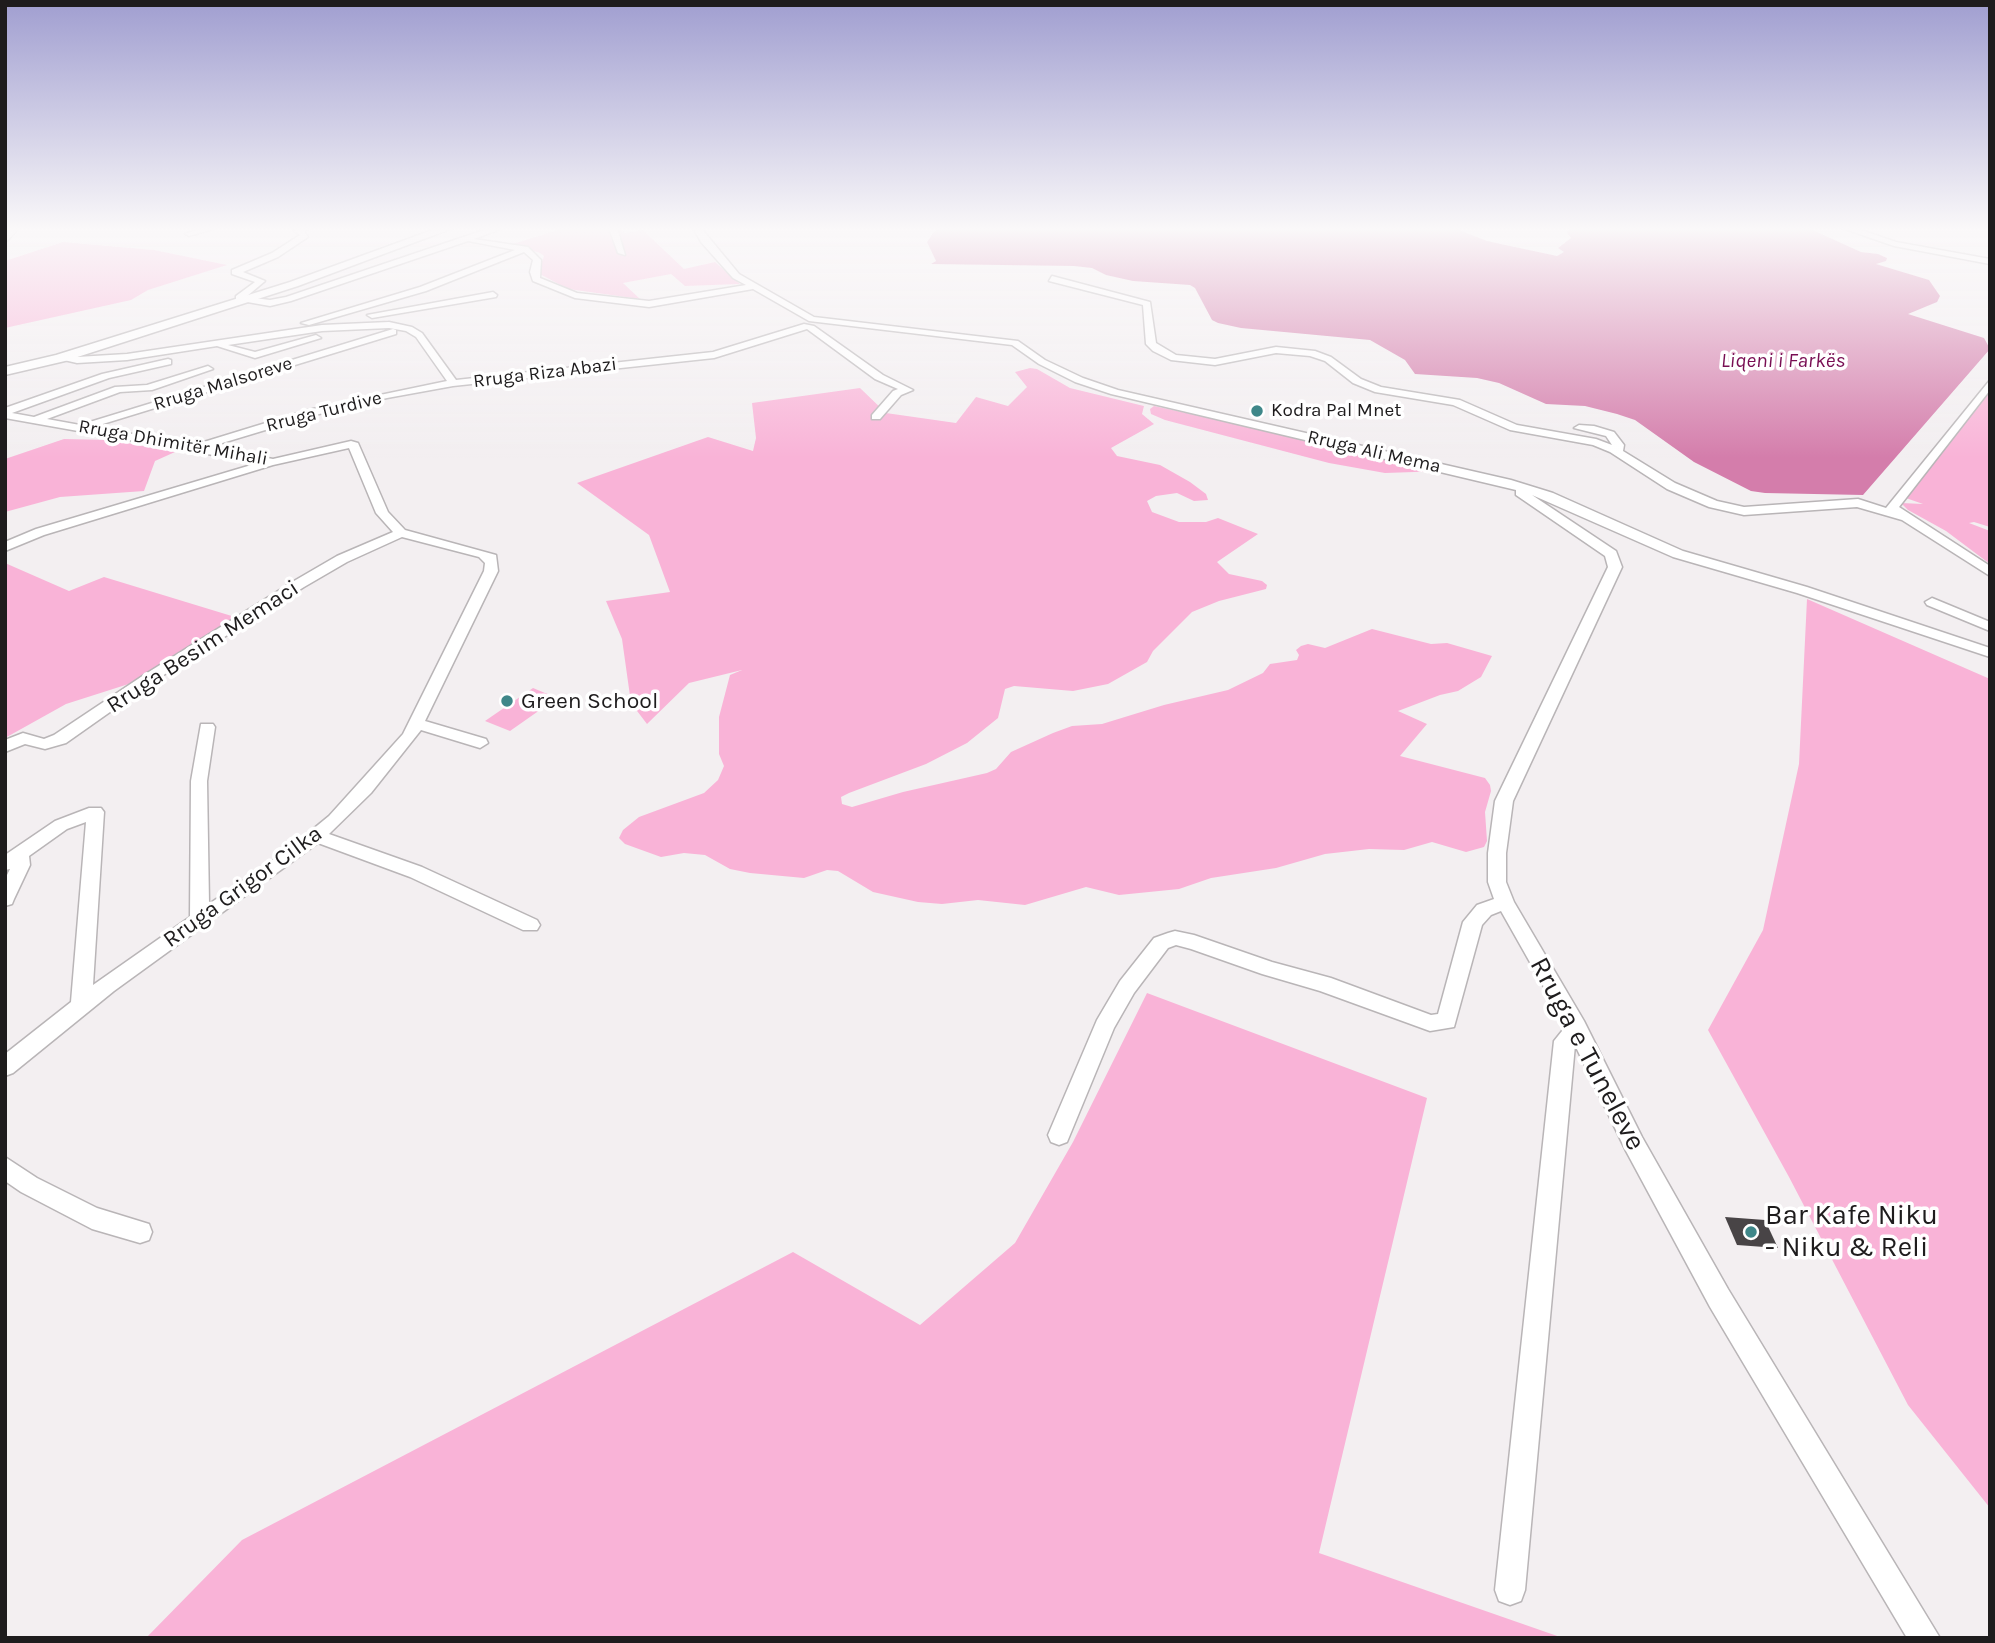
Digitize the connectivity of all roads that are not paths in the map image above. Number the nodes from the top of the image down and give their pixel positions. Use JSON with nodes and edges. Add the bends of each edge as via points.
{"nodes":[{"id":1,"x":229,"y":305,"type":"edge"},
{"id":2,"x":367,"y":305,"type":"edge"},
{"id":3,"x":427,"y":305,"type":"edge"},
{"id":4,"x":783,"y":305,"type":"edge"},
{"id":5,"x":1146,"y":305,"type":"edge"},
{"id":6,"x":811,"y":325,"type":"junction"},
{"id":7,"x":403,"y":327,"type":"junction"},
{"id":8,"x":322,"y":328,"type":"junction"},
{"id":9,"x":333,"y":333,"type":"dead end"},
{"id":10,"x":280,"y":334,"type":"junction"},
{"id":11,"x":217,"y":345,"type":"junction"},
{"id":12,"x":230,"y":349,"type":"junction"},
{"id":13,"x":60,"y":358,"type":"junction"},
{"id":14,"x":208,"y":369,"type":"dead end"},
{"id":15,"x":5,"y":371,"type":"edge"},
{"id":16,"x":453,"y":383,"type":"junction"},
{"id":17,"x":1990,"y":383,"type":"edge"},
{"id":18,"x":8,"y":416,"type":"edge"},
{"id":19,"x":876,"y":417,"type":"dead end"},
{"id":20,"x":37,"y":420,"type":"junction"},
{"id":21,"x":82,"y":427,"type":"junction"},
{"id":22,"x":196,"y":447,"type":"junction"},
{"id":23,"x":273,"y":462,"type":"junction"},
{"id":24,"x":1507,"y":483,"type":"junction"},
{"id":25,"x":1904,"y":517,"type":"junction"},
{"id":26,"x":401,"y":533,"type":"junction"},
{"id":27,"x":5,"y":547,"type":"edge"},
{"id":28,"x":1990,"y":572,"type":"edge"},
{"id":29,"x":1932,"y":601,"type":"dead end"},
{"id":30,"x":1990,"y":627,"type":"edge"},
{"id":31,"x":1990,"y":653,"type":"edge"},
{"id":32,"x":415,"y":723,"type":"junction"},
{"id":33,"x":207,"y":727,"type":"dead end"},
{"id":34,"x":480,"y":743,"type":"dead end"},
{"id":35,"x":5,"y":747,"type":"edge"},
{"id":36,"x":316,"y":836,"type":"junction"},
{"id":37,"x":13,"y":858,"type":"edge"},
{"id":38,"x":5,"y":899,"type":"edge"},
{"id":39,"x":1505,"y":902,"type":"junction"},
{"id":40,"x":200,"y":918,"type":"junction"},
{"id":41,"x":530,"y":925,"type":"dead end"},
{"id":42,"x":81,"y":1006,"type":"junction"},
{"id":43,"x":1577,"y":1027,"type":"junction"},
{"id":44,"x":5,"y":1067,"type":"edge"},
{"id":45,"x":1059,"y":1135,"type":"dead end"},
{"id":46,"x":5,"y":1167,"type":"edge"},
{"id":47,"x":140,"y":1232,"type":"dead end"},
{"id":48,"x":1510,"y":1591,"type":"dead end"},
{"id":49,"x":1917,"y":1633,"type":"edge"}],
"edges":[{"from":1,"to":13,"type":"main road"},
{"from":2,"to":10,"type":"street"},
{"from":3,"to":8,"type":"street"},
{"from":4,"to":6,"type":"street","name":"Rruga Ali Mema"},
{"from":5,"to":25,"type":"street","via":[[1152,344],[1174,358],[1226,361],[1276,350],[1302,351],[1328,359],[1368,386],[1456,402],[1514,428],[1556,435],[1594,429],[1614,439],[1617,452],[1636,465],[1666,475],[1688,495],[1713,504],[1744,511],[1848,503]]},
{"from":6,"to":16,"type":"street","name":"Rruga Riza Abazi","via":[[714,355]]},
{"from":6,"to":19,"type":"street","via":[[897,390]]},
{"from":6,"to":24,"type":"street","name":"Rruga Ali Mema","via":[[1002,340],[1062,372],[1115,392]]},
{"from":7,"to":8,"type":"street"},
{"from":7,"to":16,"type":"street","name":"Rruga Riza Abazi","via":[[419,335]]},
{"from":7,"to":21,"type":"street","name":"Rruga Malsoreve"},
{"from":8,"to":10,"type":"street"},
{"from":9,"to":12,"type":"street","via":[[255,355]]},
{"from":10,"to":11,"type":"street"},
{"from":11,"to":12,"type":"street"},
{"from":11,"to":13,"type":"street","via":[[99,359]]},
{"from":12,"to":18,"type":"street","via":[[106,376]]},
{"from":13,"to":15,"type":"main road"},
{"from":14,"to":20,"type":"street","via":[[148,388],[119,389]]},
{"from":16,"to":22,"type":"street","name":"Rruga Turdive","via":[[312,412]]},
{"from":17,"to":25,"type":"street","via":[[1892,504]]},
{"from":18,"to":20,"type":"street","name":"Rruga Dhimitër Mihali"},
{"from":20,"to":21,"type":"street","name":"Rruga Dhimitër Mihali"},
{"from":21,"to":22,"type":"street","name":"Rruga Dhimitër Mihali"},
{"from":22,"to":23,"type":"street","name":"Rruga Dhimitër Mihali"},
{"from":23,"to":26,"type":"street","name":"Rruga Dhimitër Mihali","via":[[353,444],[382,513]]},
{"from":23,"to":27,"type":"street","via":[[40,532]]},
{"from":24,"to":31,"type":"street","name":"Rruga Ali Mema","via":[[1549,496],[1678,554]]},
{"from":24,"to":39,"type":"street","name":"Rruga e Tuneleve","via":[[1597,543],[1615,561],[1504,801],[1497,882]]},
{"from":25,"to":28,"type":"street"},
{"from":26,"to":32,"type":"street","name":"Rruga Grigor Cilka","via":[[491,558],[491,570]]},
{"from":26,"to":35,"type":"street","name":"Rruga Besim Memaci","via":[[299,584],[60,739],[45,744],[23,738]]},
{"from":29,"to":30,"type":"street"},
{"from":32,"to":34,"type":"street"},
{"from":32,"to":36,"type":"street","name":"Rruga Grigor Cilka","via":[[410,736],[365,789]]},
{"from":33,"to":40,"type":"street","via":[[198,781]]},
{"from":36,"to":40,"type":"street","name":"Rruga Grigor Cilka"},
{"from":36,"to":41,"type":"street","via":[[416,872]]},
{"from":37,"to":38,"type":"street","via":[[21,865]]},
{"from":37,"to":42,"type":"street","via":[[61,825],[95,812]]},
{"from":39,"to":43,"type":"street","name":"Rruga e Tuneleve"},
{"from":39,"to":45,"type":"street","via":[[1484,910],[1474,922],[1447,1021],[1430,1023],[1194,942],[1175,938],[1161,943],[1104,1026]]},
{"from":40,"to":42,"type":"street","name":"Rruga Grigor Cilka"},
{"from":42,"to":44,"type":"street","name":"Rruga Grigor Cilka"},
{"from":43,"to":48,"type":"street","via":[[1565,1041]]},
{"from":43,"to":49,"type":"street","name":"Rruga e Tuneleve","via":[[1634,1144],[1719,1298]]},
{"from":46,"to":47,"type":"street","via":[[92,1218]]}]}
